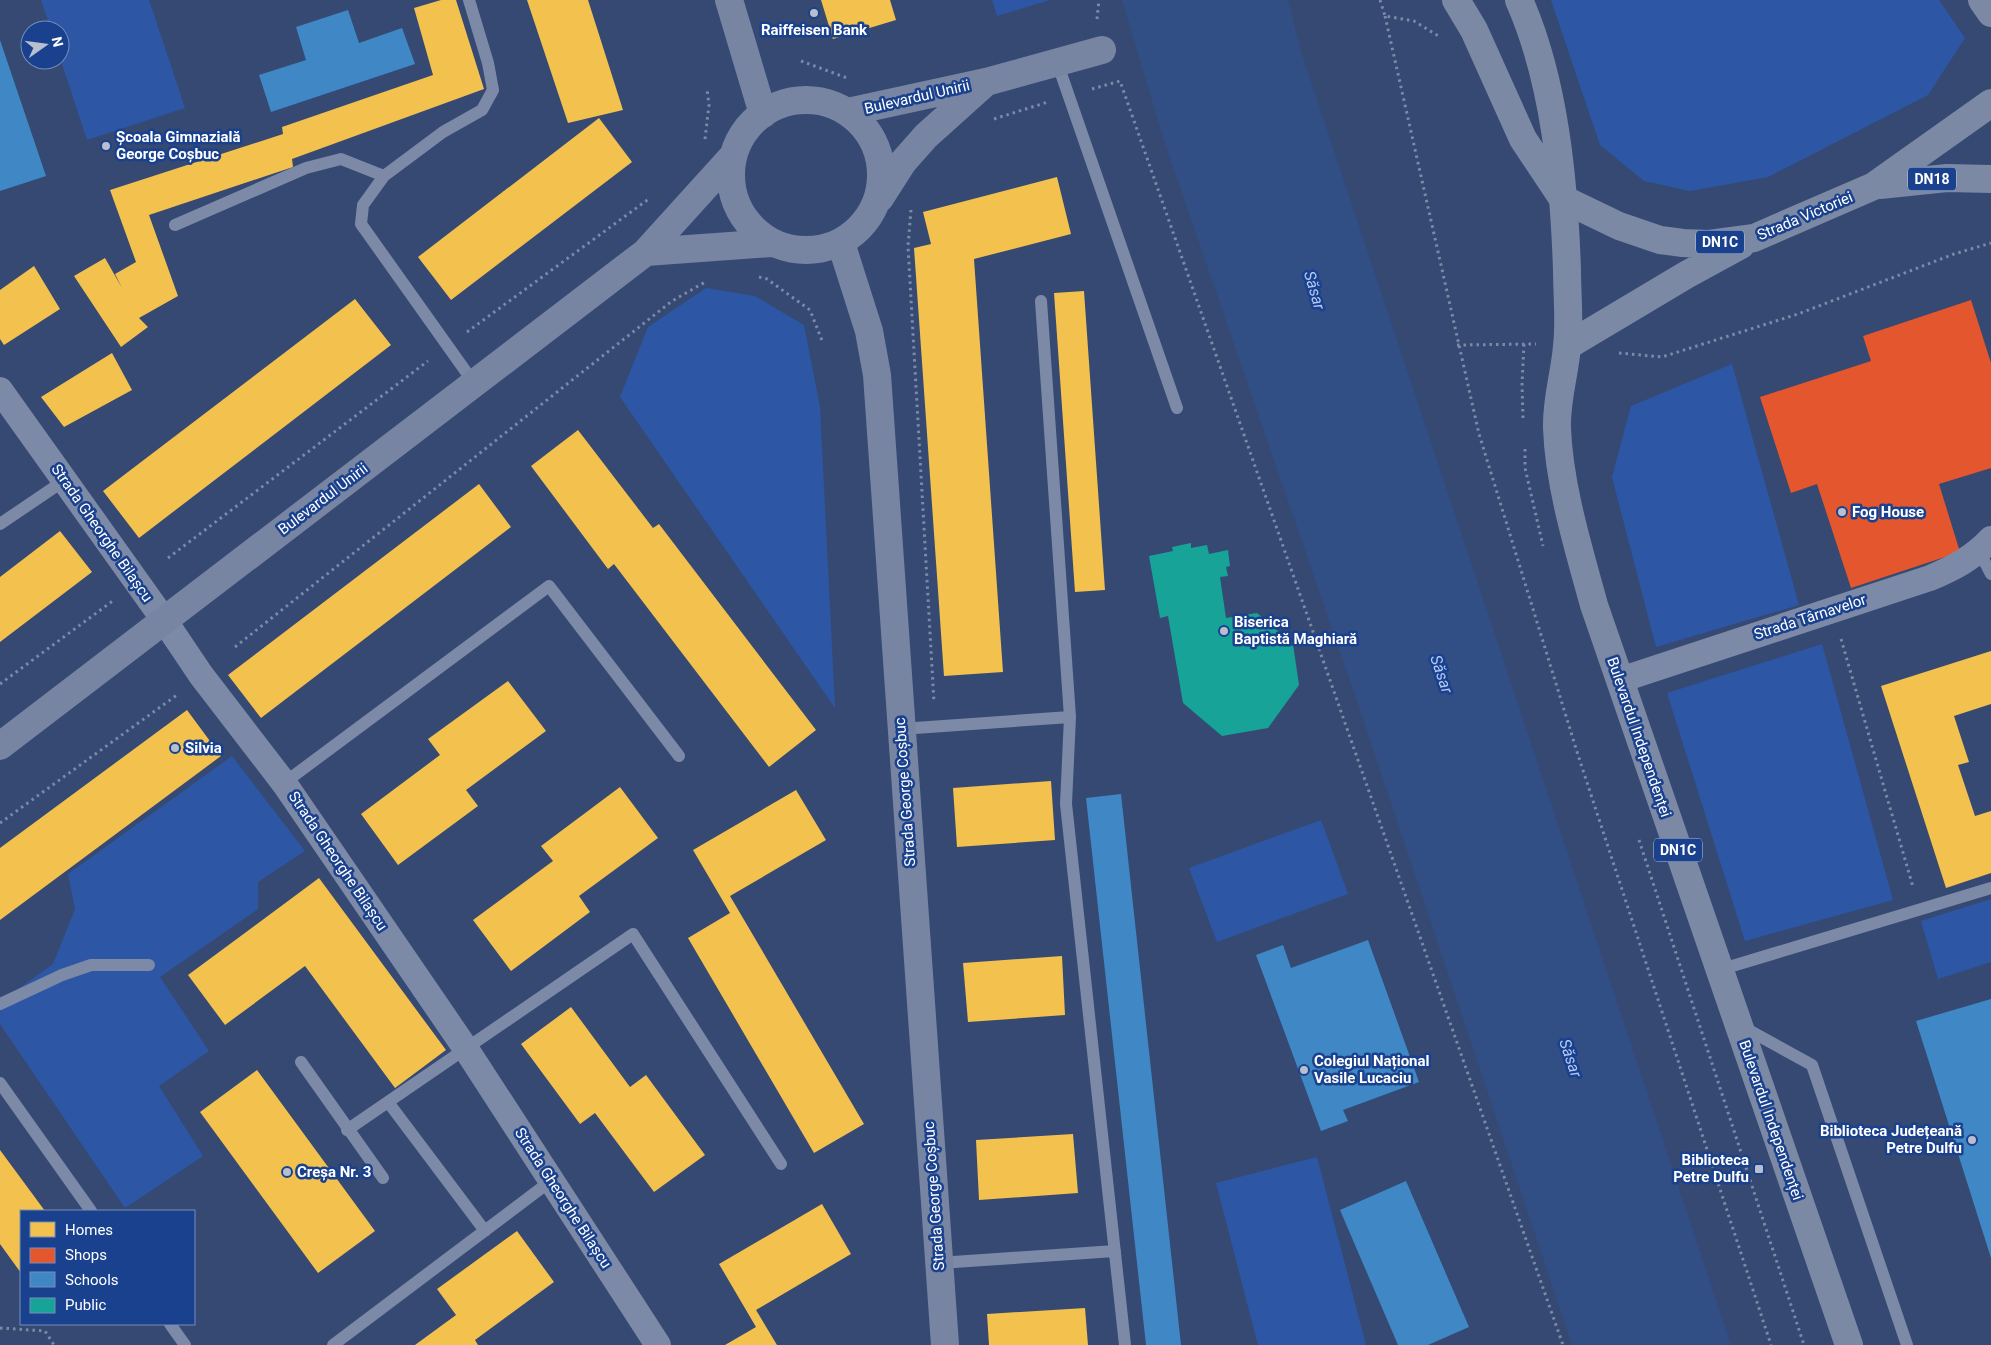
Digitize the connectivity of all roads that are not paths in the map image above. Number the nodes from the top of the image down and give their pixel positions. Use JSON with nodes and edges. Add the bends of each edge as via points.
{"nodes":[{"id":1,"x":469,"y":0,"type":"edge"},
{"id":2,"x":729,"y":0,"type":"edge"},
{"id":3,"x":1456,"y":0,"type":"edge"},
{"id":4,"x":1518,"y":0,"type":"edge"},
{"id":5,"x":1982,"y":0,"type":"edge"},
{"id":6,"x":1991,"y":13,"type":"edge"},
{"id":7,"x":1102,"y":50,"type":"dead end"},
{"id":8,"x":1057,"y":62,"type":"junction"},
{"id":9,"x":986,"y":82,"type":"junction"},
{"id":10,"x":1991,"y":103,"type":"edge"},
{"id":11,"x":848,"y":112,"type":"junction"},
{"id":12,"x":763,"y":114,"type":"junction"},
{"id":13,"x":733,"y":156,"type":"junction"},
{"id":14,"x":384,"y":176,"type":"junction"},
{"id":15,"x":1991,"y":178,"type":"edge"},
{"id":16,"x":1874,"y":186,"type":"junction"},
{"id":17,"x":1563,"y":199,"type":"junction"},
{"id":18,"x":878,"y":200,"type":"junction"},
{"id":19,"x":175,"y":225,"type":"dead end"},
{"id":20,"x":1754,"y":238,"type":"junction"},
{"id":21,"x":772,"y":243,"type":"junction"},
{"id":22,"x":841,"y":243,"type":"junction"},
{"id":23,"x":646,"y":252,"type":"junction"},
{"id":24,"x":1040,"y":301,"type":"dead end"},
{"id":25,"x":1567,"y":346,"type":"junction"},
{"id":26,"x":474,"y":383,"type":"junction"},
{"id":27,"x":0,"y":390,"type":"edge"},
{"id":28,"x":1177,"y":408,"type":"dead end"},
{"id":29,"x":65,"y":480,"type":"junction"},
{"id":30,"x":0,"y":524,"type":"edge"},
{"id":31,"x":1985,"y":545,"type":"edge"},
{"id":32,"x":1991,"y":574,"type":"edge"},
{"id":33,"x":164,"y":620,"type":"junction"},
{"id":34,"x":1620,"y":680,"type":"junction"},
{"id":35,"x":1070,"y":717,"type":"junction"},
{"id":36,"x":901,"y":729,"type":"junction"},
{"id":37,"x":0,"y":746,"type":"edge"},
{"id":38,"x":679,"y":756,"type":"dead end"},
{"id":39,"x":284,"y":783,"type":"junction"},
{"id":40,"x":1991,"y":888,"type":"edge"},
{"id":41,"x":149,"y":965,"type":"dead end"},
{"id":42,"x":1719,"y":970,"type":"junction"},
{"id":43,"x":0,"y":1004,"type":"edge"},
{"id":44,"x":1737,"y":1024,"type":"junction"},
{"id":45,"x":466,"y":1049,"type":"junction"},
{"id":46,"x":301,"y":1062,"type":"dead end"},
{"id":47,"x":0,"y":1083,"type":"edge"},
{"id":48,"x":388,"y":1102,"type":"junction"},
{"id":49,"x":348,"y":1130,"type":"junction"},
{"id":50,"x":780,"y":1164,"type":"dead end"},
{"id":51,"x":383,"y":1178,"type":"dead end"},
{"id":52,"x":552,"y":1180,"type":"junction"},
{"id":53,"x":90,"y":1210,"type":"edge"},
{"id":54,"x":485,"y":1231,"type":"junction"},
{"id":55,"x":1115,"y":1251,"type":"junction"},
{"id":56,"x":939,"y":1263,"type":"junction"},
{"id":57,"x":171,"y":1325,"type":"edge"},
{"id":58,"x":185,"y":1345,"type":"edge"},
{"id":59,"x":333,"y":1345,"type":"edge"},
{"id":60,"x":658,"y":1345,"type":"edge"},
{"id":61,"x":945,"y":1345,"type":"edge"},
{"id":62,"x":1125,"y":1345,"type":"edge"},
{"id":63,"x":1849,"y":1345,"type":"edge"},
{"id":64,"x":1907,"y":1345,"type":"edge"}],
"edges":[{"from":1,"to":14,"type":"lane","via":[[493,90],[482,110],[443,132]]},
{"from":2,"to":12,"type":"main road"},
{"from":3,"to":17,"type":"main road","name":"Bulevardul Independenței","number":"DN1C","via":[[1474,30],[1523,139]]},
{"from":4,"to":17,"type":"main road","name":"Bulevardul Independenței","number":"DN1C","via":[[1539,63],[1556,131]]},
{"from":5,"to":6,"type":"main road"},
{"from":7,"to":8,"type":"main road","name":"Bulevardul Unirii"},
{"from":8,"to":9,"type":"main road","name":"Bulevardul Unirii"},
{"from":8,"to":28,"type":"lane"},
{"from":9,"to":11,"type":"main road","name":"Bulevardul Unirii"},
{"from":9,"to":18,"type":"main road","name":"Bulevardul Unirii","via":[[926,136],[903,162]]},
{"from":10,"to":16,"type":"main road","name":"Strada Victoriei","number":"DN1C"},
{"from":11,"to":12,"type":"main road","name":"Bulevardul Unirii","via":[[820,101],[805,100],[790,102]]},
{"from":11,"to":18,"type":"main road","name":"Bulevardul Unirii","via":[[871,137],[878,151],[881,184]]},
{"from":12,"to":13,"type":"main road","name":"Bulevardul Unirii","via":[[749,125]]},
{"from":13,"to":21,"type":"main road","name":"Bulevardul Unirii","via":[[731,186],[735,200],[749,225]]},
{"from":13,"to":23,"type":"main road","name":"Bulevardul Unirii"},
{"from":14,"to":19,"type":"lane","via":[[341,159],[306,168]]},
{"from":14,"to":26,"type":"lane","via":[[363,205],[361,224]]},
{"from":15,"to":16,"type":"main road","name":"Strada Victoriei","number":"DN18","via":[[1947,178]]},
{"from":16,"to":20,"type":"main road","name":"Strada Victoriei","number":"DN1C"},
{"from":17,"to":20,"type":"main road","name":"Strada Victoriei","number":"DN1C","via":[[1620,226],[1660,240],[1709,244]]},
{"from":17,"to":25,"type":"main road","name":"Bulevardul Independenței","number":"DN1C"},
{"from":18,"to":22,"type":"main road","name":"Bulevardul Unirii","via":[[863,225]]},
{"from":20,"to":25,"type":"main road","number":"DN1C"},
{"from":21,"to":22,"type":"main road","name":"Bulevardul Unirii","via":[[806,251]]},
{"from":21,"to":23,"type":"main road","name":"Bulevardul Unirii"},
{"from":22,"to":36,"type":"main road","name":"Strada George Coșbuc","via":[[868,331],[877,375]]},
{"from":23,"to":26,"type":"main road","name":"Bulevardul Unirii"},
{"from":24,"to":35,"type":"lane"},
{"from":25,"to":34,"type":"main road","name":"Bulevardul Independenței","number":"DN1C","via":[[1557,428],[1561,460],[1572,527]]},
{"from":26,"to":33,"type":"main road","name":"Bulevardul Unirii"},
{"from":27,"to":29,"type":"street","name":"Strada Gheorghe Bilașcu"},
{"from":29,"to":30,"type":"lane"},
{"from":29,"to":33,"type":"street","name":"Strada Gheorghe Bilașcu"},
{"from":31,"to":32,"type":"lane"},
{"from":31,"to":34,"type":"street","name":"Strada Târnavelor","via":[[1958,566],[1930,578]]},
{"from":33,"to":37,"type":"main road","name":"Bulevardul Unirii"},
{"from":33,"to":39,"type":"street","name":"Strada Gheorghe Bilașcu","via":[[200,675]]},
{"from":34,"to":42,"type":"main road","name":"Bulevardul Independenței","number":"DN1C"},
{"from":35,"to":36,"type":"lane"},
{"from":35,"to":55,"type":"lane","via":[[1066,804]]},
{"from":36,"to":56,"type":"main road","name":"Strada George Coșbuc"},
{"from":38,"to":39,"type":"lane","via":[[549,586]]},
{"from":39,"to":45,"type":"street","name":"Strada Gheorghe Bilașcu"},
{"from":40,"to":42,"type":"lane"},
{"from":41,"to":43,"type":"lane","via":[[91,965]]},
{"from":42,"to":44,"type":"main road","name":"Bulevardul Independenței","number":"DN1C"},
{"from":44,"to":63,"type":"main road","name":"Bulevardul Independenței","number":"DN1C"},
{"from":44,"to":64,"type":"lane","via":[[1812,1065]]},
{"from":45,"to":48,"type":"lane"},
{"from":45,"to":50,"type":"lane","via":[[633,934]]},
{"from":45,"to":52,"type":"street","name":"Strada Gheorghe Bilașcu"},
{"from":46,"to":49,"type":"lane"},
{"from":47,"to":53,"type":"lane"},
{"from":48,"to":49,"type":"lane"},
{"from":48,"to":54,"type":"lane"},
{"from":49,"to":51,"type":"lane"},
{"from":52,"to":54,"type":"lane"},
{"from":52,"to":60,"type":"street","name":"Strada Gheorghe Bilașcu"},
{"from":54,"to":59,"type":"lane"},
{"from":55,"to":56,"type":"lane"},
{"from":55,"to":62,"type":"lane"},
{"from":56,"to":61,"type":"main road","name":"Strada George Coșbuc"},
{"from":57,"to":58,"type":"lane"}]}
